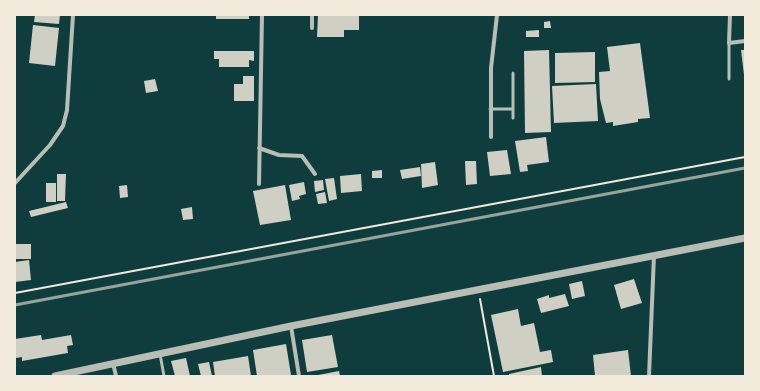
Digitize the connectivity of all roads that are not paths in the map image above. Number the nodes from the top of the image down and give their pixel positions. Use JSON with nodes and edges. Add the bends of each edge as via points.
{"nodes":[{"id":1,"x":73,"y":15,"type":"edge"},
{"id":2,"x":262,"y":15,"type":"edge"},
{"id":3,"x":312,"y":15,"type":"edge"},
{"id":4,"x":497,"y":15,"type":"edge"},
{"id":5,"x":730,"y":15,"type":"edge"},
{"id":6,"x":312,"y":28,"type":"dead end"},
{"id":7,"x":745,"y":41,"type":"edge"},
{"id":8,"x":729,"y":43,"type":"junction"},
{"id":9,"x":513,"y":73,"type":"dead end"},
{"id":10,"x":729,"y":79,"type":"dead end"},
{"id":11,"x":490,"y":109,"type":"junction"},
{"id":12,"x":513,"y":109,"type":"junction"},
{"id":13,"x":513,"y":118,"type":"dead end"},
{"id":14,"x":491,"y":136,"type":"dead end"},
{"id":15,"x":260,"y":148,"type":"junction"},
{"id":16,"x":316,"y":174,"type":"dead end"},
{"id":17,"x":15,"y":183,"type":"edge"},
{"id":18,"x":259,"y":184,"type":"dead end"},
{"id":19,"x":745,"y":238,"type":"edge"},
{"id":20,"x":654,"y":255,"type":"junction"},
{"id":21,"x":291,"y":326,"type":"junction"},
{"id":22,"x":160,"y":354,"type":"junction"},
{"id":23,"x":113,"y":363,"type":"junction"},
{"id":24,"x":55,"y":376,"type":"edge"},
{"id":25,"x":116,"y":376,"type":"edge"},
{"id":26,"x":164,"y":376,"type":"edge"},
{"id":27,"x":299,"y":376,"type":"edge"},
{"id":28,"x":649,"y":376,"type":"edge"}],
"edges":[{"from":1,"to":17,"type":"street","via":[[67,110],[63,126],[50,145]]},
{"from":2,"to":15,"type":"street"},
{"from":3,"to":6,"type":"street"},
{"from":4,"to":11,"type":"street","via":[[490,68]]},
{"from":5,"to":8,"type":"street"},
{"from":7,"to":8,"type":"street"},
{"from":8,"to":10,"type":"lane"},
{"from":9,"to":12,"type":"lane"},
{"from":11,"to":12,"type":"lane"},
{"from":11,"to":14,"type":"street"},
{"from":12,"to":13,"type":"lane"},
{"from":15,"to":16,"type":"street","via":[[279,155],[302,156]]},
{"from":15,"to":18,"type":"street"},
{"from":19,"to":20,"type":"street"},
{"from":20,"to":21,"type":"street"},
{"from":20,"to":28,"type":"street"},
{"from":21,"to":22,"type":"street"},
{"from":21,"to":27,"type":"street"},
{"from":22,"to":23,"type":"street"},
{"from":22,"to":26,"type":"lane"},
{"from":23,"to":24,"type":"street"},
{"from":23,"to":25,"type":"street"}]}
